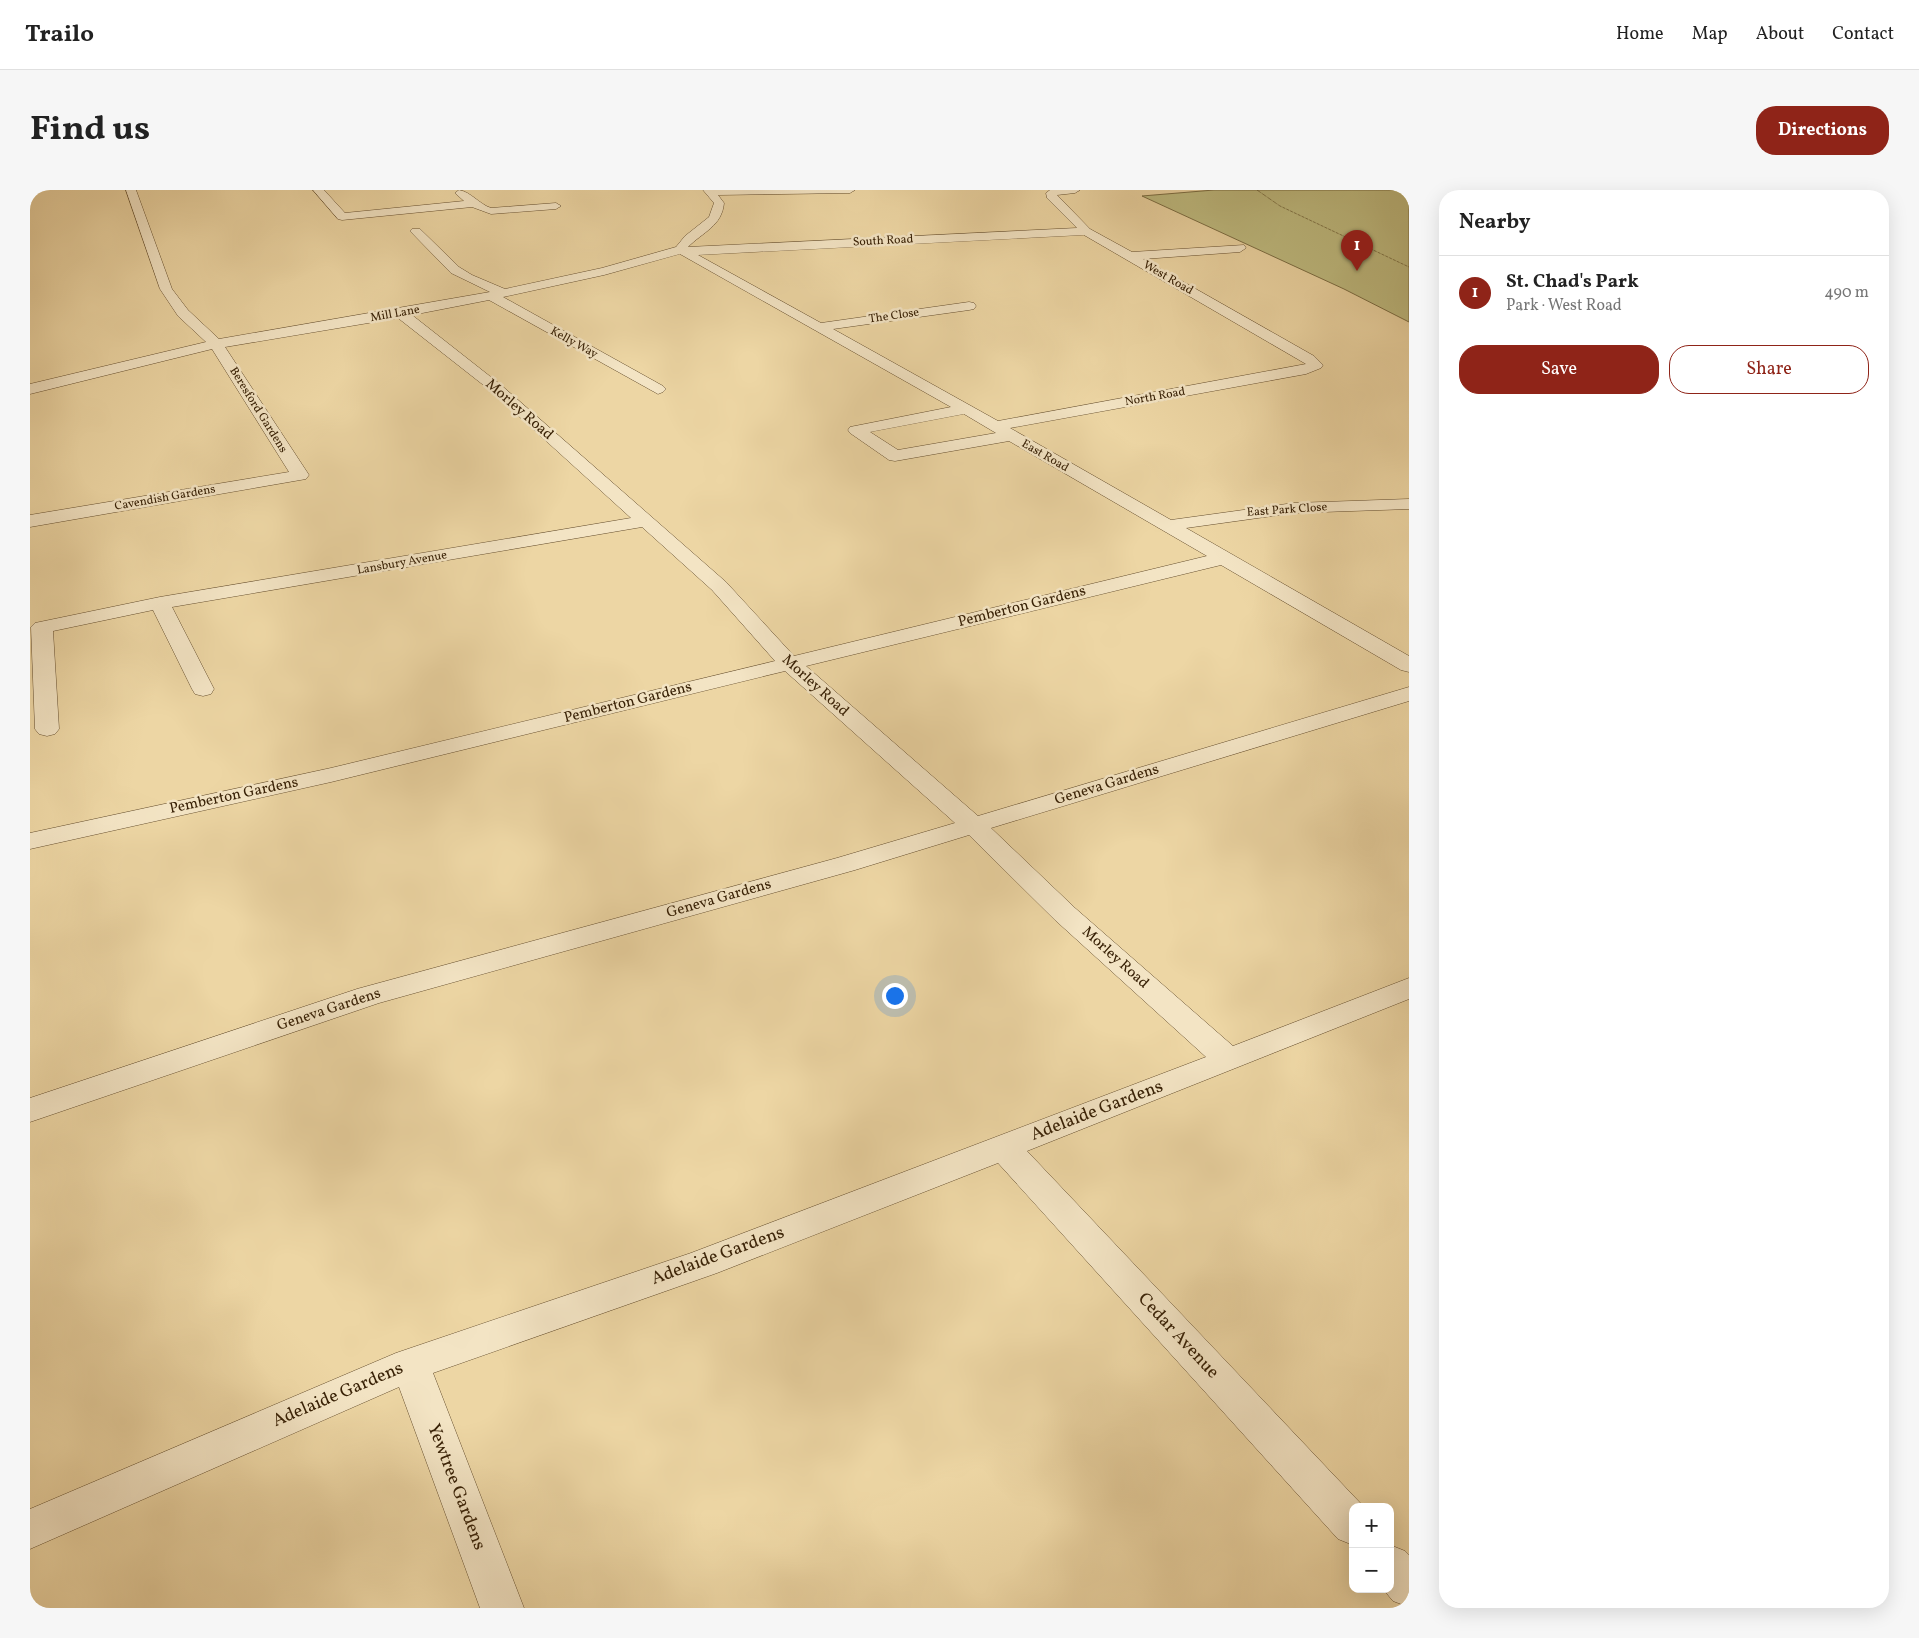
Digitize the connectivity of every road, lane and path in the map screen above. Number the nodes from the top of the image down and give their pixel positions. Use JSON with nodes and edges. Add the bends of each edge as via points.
{"nodes":[{"id":1,"x":131,"y":190,"type":"edge"},
{"id":2,"x":318,"y":190,"type":"edge"},
{"id":3,"x":457,"y":190,"type":"edge"},
{"id":4,"x":850,"y":190,"type":"edge"},
{"id":5,"x":1075,"y":190,"type":"edge"},
{"id":6,"x":1257,"y":190,"type":"edge"},
{"id":7,"x":709,"y":191,"type":"edge"},
{"id":8,"x":476,"y":206,"type":"junction"},
{"id":9,"x":556,"y":206,"type":"dead end"},
{"id":10,"x":416,"y":231,"type":"dead end"},
{"id":11,"x":1086,"y":231,"type":"junction"},
{"id":12,"x":1240,"y":248,"type":"dead end"},
{"id":13,"x":680,"y":250,"type":"junction"},
{"id":14,"x":1130,"y":256,"type":"junction"},
{"id":15,"x":1409,"y":267,"type":"edge"},
{"id":16,"x":497,"y":294,"type":"junction"},
{"id":17,"x":969,"y":306,"type":"dead end"},
{"id":18,"x":400,"y":313,"type":"junction"},
{"id":19,"x":819,"y":327,"type":"junction"},
{"id":20,"x":216,"y":344,"type":"junction"},
{"id":21,"x":1316,"y":365,"type":"joint"},
{"id":22,"x":30,"y":389,"type":"edge"},
{"id":23,"x":658,"y":390,"type":"dead end"},
{"id":24,"x":966,"y":409,"type":"junction"},
{"id":25,"x":994,"y":426,"type":"junction"},
{"id":26,"x":1009,"y":436,"type":"junction"},
{"id":27,"x":300,"y":476,"type":"joint"},
{"id":28,"x":1409,"y":504,"type":"edge"},
{"id":29,"x":30,"y":521,"type":"edge"},
{"id":30,"x":644,"y":521,"type":"junction"},
{"id":31,"x":1166,"y":526,"type":"junction"},
{"id":32,"x":1225,"y":558,"type":"junction"},
{"id":33,"x":160,"y":603,"type":"junction"},
{"id":34,"x":789,"y":663,"type":"junction"},
{"id":35,"x":1409,"y":666,"type":"edge"},
{"id":36,"x":203,"y":689,"type":"dead end"},
{"id":37,"x":1409,"y":694,"type":"edge"},
{"id":38,"x":47,"y":729,"type":"dead end"},
{"id":39,"x":973,"y":825,"type":"junction"},
{"id":40,"x":30,"y":841,"type":"edge"},
{"id":41,"x":1409,"y":988,"type":"edge"},
{"id":42,"x":1230,"y":1060,"type":"junction"},
{"id":43,"x":30,"y":1110,"type":"edge"},
{"id":44,"x":1003,"y":1147,"type":"junction"},
{"id":45,"x":410,"y":1365,"type":"junction"},
{"id":46,"x":1349,"y":1521,"type":"edge"},
{"id":47,"x":30,"y":1528,"type":"edge"},
{"id":48,"x":1394,"y":1570,"type":"edge"},
{"id":49,"x":1409,"y":1586,"type":"edge"},
{"id":50,"x":502,"y":1608,"type":"edge"}],
"edges":[{"from":1,"to":20,"type":"street","name":"Beresford Gardens","via":[[166,289],[183,313]]},
{"from":2,"to":8,"type":"street","via":[[342,218]]},
{"from":3,"to":8,"type":"street"},
{"from":4,"to":7,"type":"street"},
{"from":5,"to":11,"type":"street","name":"West Road","via":[[1045,192]]},
{"from":6,"to":15,"type":"path","via":[[1280,206]]},
{"from":7,"to":13,"type":"street","name":"Mill Lane","via":[[719,203],[718,211],[707,227],[682,245]]},
{"from":8,"to":9,"type":"street","via":[[501,211]]},
{"from":10,"to":16,"type":"street","name":"Kelly Way","via":[[454,270]]},
{"from":11,"to":13,"type":"street","name":"South Road"},
{"from":11,"to":14,"type":"street","name":"West Road"},
{"from":12,"to":14,"type":"street"},
{"from":13,"to":16,"type":"street","name":"Mill Lane"},
{"from":13,"to":19,"type":"street","name":"East Road"},
{"from":14,"to":21,"type":"street","name":"West Road"},
{"from":16,"to":18,"type":"street","name":"Mill Lane"},
{"from":16,"to":23,"type":"street","name":"Kelly Way"},
{"from":17,"to":19,"type":"street","name":"The Close"},
{"from":18,"to":20,"type":"street","name":"Mill Lane"},
{"from":18,"to":30,"type":"street","name":"Morley Road","via":[[496,388]]},
{"from":19,"to":24,"type":"street","name":"East Road"},
{"from":20,"to":22,"type":"street","name":"Mill Lane"},
{"from":20,"to":27,"type":"street","name":"Beresford Gardens"},
{"from":21,"to":25,"type":"street","name":"North Road","via":[[1306,370]]},
{"from":24,"to":25,"type":"street","name":"East Road"},
{"from":24,"to":26,"type":"street","via":[[856,430],[895,456]]},
{"from":25,"to":26,"type":"street","name":"East Road"},
{"from":26,"to":31,"type":"street","name":"East Road"},
{"from":27,"to":29,"type":"street","name":"Cavendish Gardens"},
{"from":28,"to":31,"type":"street","name":"East Park Close","via":[[1294,508]]},
{"from":30,"to":33,"type":"street","name":"Lansbury Avenue"},
{"from":30,"to":34,"type":"street","name":"Morley Road","via":[[718,586]]},
{"from":31,"to":32,"type":"street","name":"East Road"},
{"from":32,"to":34,"type":"street","name":"Pemberton Gardens"},
{"from":32,"to":35,"type":"street","name":"East Road"},
{"from":33,"to":36,"type":"street"},
{"from":33,"to":38,"type":"street","name":"Lansbury Avenue","via":[[42,626]]},
{"from":34,"to":39,"type":"street","name":"Morley Road"},
{"from":34,"to":40,"type":"street","name":"Pemberton Gardens","via":[[331,775]]},
{"from":37,"to":39,"type":"street","name":"Geneva Gardens"},
{"from":39,"to":42,"type":"street","name":"Morley Road","via":[[1065,914]]},
{"from":39,"to":43,"type":"street","name":"Geneva Gardens","via":[[846,864],[368,996]]},
{"from":41,"to":42,"type":"street","name":"Adelaide Gardens"},
{"from":42,"to":44,"type":"street","name":"Adelaide Gardens"},
{"from":44,"to":45,"type":"street","name":"Adelaide Gardens","via":[[704,1263]]},
{"from":44,"to":46,"type":"street","name":"Cedar Avenue"},
{"from":45,"to":47,"type":"street","name":"Adelaide Gardens"},
{"from":45,"to":50,"type":"street","name":"Yewtree Gardens"},
{"from":48,"to":49,"type":"street"}]}
